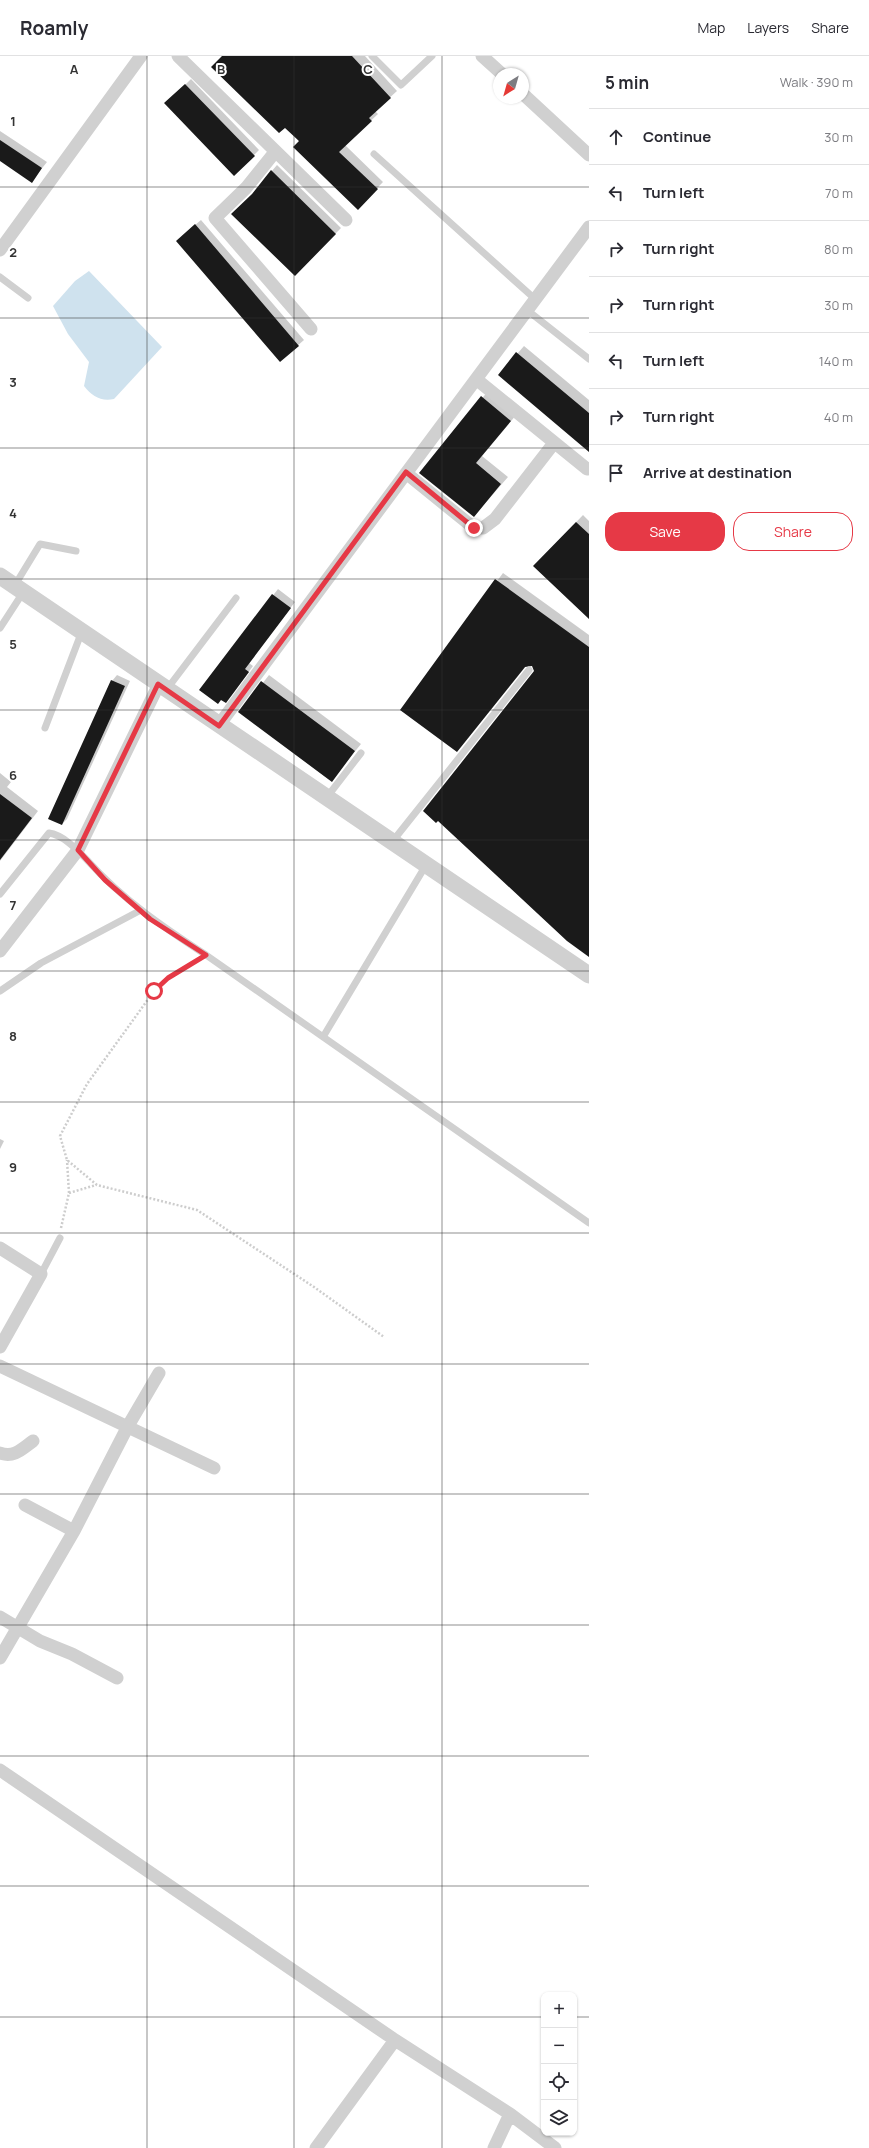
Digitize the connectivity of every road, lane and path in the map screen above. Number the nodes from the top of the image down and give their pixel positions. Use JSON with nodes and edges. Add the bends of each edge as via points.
{"nodes":[{"id":1,"x":141,"y":56,"type":"edge"},
{"id":2,"x":178,"y":56,"type":"edge"},
{"id":3,"x":372,"y":56,"type":"edge"},
{"id":4,"x":432,"y":56,"type":"edge"},
{"id":5,"x":482,"y":56,"type":"edge"},
{"id":6,"x":495,"y":68,"type":"edge"},
{"id":7,"x":529,"y":100,"type":"edge"},
{"id":8,"x":275,"y":152,"type":"junction"},
{"id":9,"x":374,"y":154,"type":"dead end"},
{"id":10,"x":589,"y":155,"type":"edge"},
{"id":11,"x":346,"y":220,"type":"dead end"},
{"id":12,"x":589,"y":227,"type":"edge"},
{"id":13,"x":0,"y":250,"type":"edge"},
{"id":14,"x":0,"y":277,"type":"edge"},
{"id":15,"x":28,"y":298,"type":"dead end"},
{"id":16,"x":535,"y":299,"type":"junction"},
{"id":17,"x":527,"y":310,"type":"junction"},
{"id":18,"x":311,"y":329,"type":"dead end"},
{"id":19,"x":589,"y":359,"type":"edge"},
{"id":20,"x":476,"y":378,"type":"junction"},
{"id":21,"x":554,"y":443,"type":"junction"},
{"id":22,"x":587,"y":469,"type":"dead end"},
{"id":23,"x":406,"y":472,"type":"junction"},
{"id":24,"x":76,"y":551,"type":"dead end"},
{"id":25,"x":9,"y":584,"type":"edge"},
{"id":26,"x":236,"y":598,"type":"dead end"},
{"id":27,"x":0,"y":628,"type":"edge"},
{"id":28,"x":82,"y":630,"type":"junction"},
{"id":29,"x":528,"y":670,"type":"dead end"},
{"id":30,"x":163,"y":687,"type":"junction"},
{"id":31,"x":219,"y":726,"type":"junction"},
{"id":32,"x":45,"y":728,"type":"dead end"},
{"id":33,"x":361,"y":753,"type":"dead end"},
{"id":34,"x":326,"y":798,"type":"junction"},
{"id":35,"x":392,"y":842,"type":"junction"},
{"id":36,"x":78,"y":850,"type":"junction"},
{"id":37,"x":426,"y":865,"type":"junction"},
{"id":38,"x":0,"y":894,"type":"edge"},
{"id":39,"x":140,"y":910,"type":"junction"},
{"id":40,"x":0,"y":951,"type":"edge"},
{"id":41,"x":206,"y":955,"type":"junction"},
{"id":42,"x":589,"y":975,"type":"edge"},
{"id":43,"x":0,"y":991,"type":"edge"},
{"id":44,"x":323,"y":1037,"type":"junction"},
{"id":45,"x":67,"y":1160,"type":"junction"},
{"id":46,"x":97,"y":1185,"type":"junction"},
{"id":47,"x":68,"y":1193,"type":"junction"},
{"id":48,"x":589,"y":1223,"type":"edge"},
{"id":49,"x":61,"y":1229,"type":"dead end"},
{"id":50,"x":60,"y":1238,"type":"dead end"},
{"id":51,"x":0,"y":1248,"type":"edge"},
{"id":52,"x":41,"y":1274,"type":"junction"},
{"id":53,"x":384,"y":1337,"type":"dead end"},
{"id":54,"x":0,"y":1347,"type":"edge"},
{"id":55,"x":0,"y":1366,"type":"edge"},
{"id":56,"x":159,"y":1373,"type":"dead end"},
{"id":57,"x":128,"y":1426,"type":"junction"},
{"id":58,"x":33,"y":1441,"type":"dead end"},
{"id":59,"x":0,"y":1453,"type":"edge"},
{"id":60,"x":214,"y":1468,"type":"dead end"},
{"id":61,"x":25,"y":1505,"type":"dead end"},
{"id":62,"x":74,"y":1531,"type":"junction"},
{"id":63,"x":0,"y":1617,"type":"edge"},
{"id":64,"x":18,"y":1627,"type":"junction"},
{"id":65,"x":0,"y":1658,"type":"edge"},
{"id":66,"x":117,"y":1678,"type":"dead end"},
{"id":67,"x":0,"y":1770,"type":"edge"},
{"id":68,"x":395,"y":2040,"type":"junction"},
{"id":69,"x":510,"y":2114,"type":"junction"},
{"id":70,"x":316,"y":2148,"type":"edge"},
{"id":71,"x":494,"y":2148,"type":"edge"},
{"id":72,"x":555,"y":2148,"type":"edge"}],
"edges":[{"from":1,"to":13,"type":"street"},
{"from":2,"to":8,"type":"street"},
{"from":3,"to":4,"type":"lane","via":[[401,85]]},
{"from":5,"to":6,"type":"street"},
{"from":7,"to":10,"type":"street"},
{"from":8,"to":11,"type":"street"},
{"from":8,"to":18,"type":"street","via":[[246,188],[215,218]]},
{"from":9,"to":16,"type":"lane"},
{"from":12,"to":16,"type":"street"},
{"from":14,"to":15,"type":"lane"},
{"from":16,"to":17,"type":"street"},
{"from":17,"to":19,"type":"lane"},
{"from":17,"to":20,"type":"street"},
{"from":20,"to":21,"type":"street"},
{"from":20,"to":23,"type":"street"},
{"from":21,"to":22,"type":"street"},
{"from":21,"to":23,"type":"street","via":[[495,519],[483,528],[474,528]]},
{"from":23,"to":31,"type":"street"},
{"from":24,"to":25,"type":"lane","via":[[40,544]]},
{"from":25,"to":27,"type":"lane"},
{"from":25,"to":28,"type":"street"},
{"from":26,"to":30,"type":"lane"},
{"from":28,"to":30,"type":"street"},
{"from":28,"to":32,"type":"lane"},
{"from":29,"to":35,"type":"lane"},
{"from":30,"to":31,"type":"street"},
{"from":30,"to":36,"type":"street"},
{"from":31,"to":34,"type":"street"},
{"from":33,"to":34,"type":"lane"},
{"from":34,"to":35,"type":"street"},
{"from":35,"to":37,"type":"street"},
{"from":36,"to":38,"type":"lane","via":[[60,837],[49,833]]},
{"from":36,"to":39,"type":"lane","via":[[105,880]]},
{"from":36,"to":40,"type":"street"},
{"from":37,"to":42,"type":"street"},
{"from":37,"to":44,"type":"lane"},
{"from":39,"to":41,"type":"lane"},
{"from":39,"to":43,"type":"lane","via":[[41,963]]},
{"from":41,"to":44,"type":"lane"},
{"from":41,"to":45,"type":"path","via":[[168,978],[154,991],[87,1084],[60,1136]]},
{"from":44,"to":48,"type":"lane"},
{"from":45,"to":46,"type":"path"},
{"from":45,"to":47,"type":"path"},
{"from":46,"to":47,"type":"path"},
{"from":46,"to":53,"type":"path","via":[[197,1210],[314,1287]]},
{"from":47,"to":49,"type":"path"},
{"from":50,"to":52,"type":"lane"},
{"from":51,"to":52,"type":"street"},
{"from":52,"to":54,"type":"street"},
{"from":55,"to":57,"type":"street"},
{"from":56,"to":57,"type":"street"},
{"from":57,"to":60,"type":"street"},
{"from":57,"to":62,"type":"street"},
{"from":58,"to":59,"type":"street","via":[[16,1453]]},
{"from":61,"to":62,"type":"street"},
{"from":62,"to":64,"type":"street"},
{"from":63,"to":64,"type":"street"},
{"from":64,"to":65,"type":"street"},
{"from":64,"to":66,"type":"street"},
{"from":67,"to":68,"type":"street"},
{"from":68,"to":69,"type":"street"},
{"from":68,"to":70,"type":"street"},
{"from":69,"to":71,"type":"street"},
{"from":69,"to":72,"type":"street"}]}
